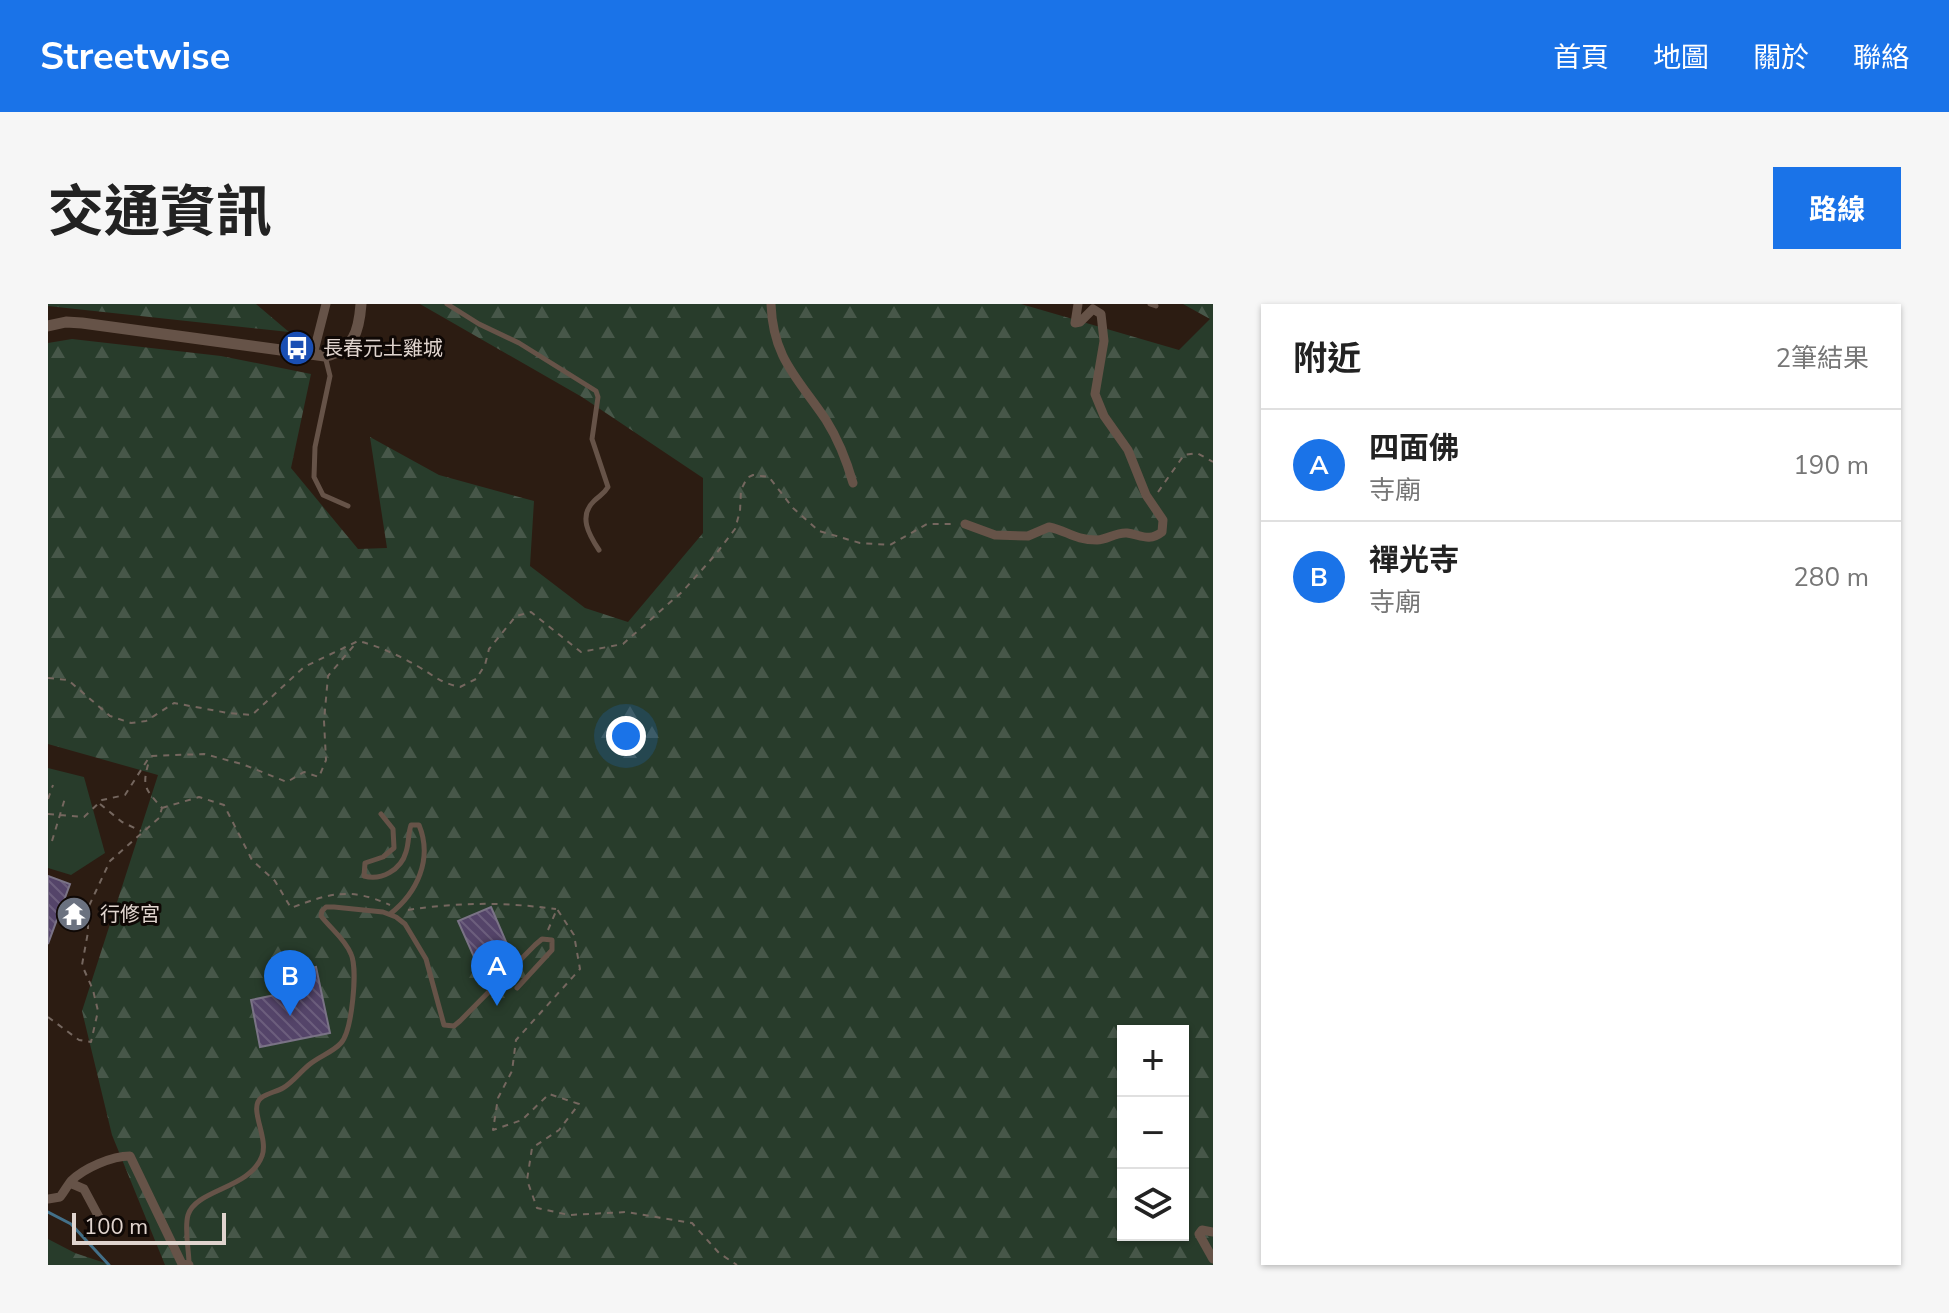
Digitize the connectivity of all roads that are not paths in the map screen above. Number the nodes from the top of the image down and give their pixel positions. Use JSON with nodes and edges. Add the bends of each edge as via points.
{"nodes":[{"id":1,"x":326,"y":304,"type":"edge"},
{"id":2,"x":361,"y":304,"type":"edge"},
{"id":3,"x":447,"y":304,"type":"edge"},
{"id":4,"x":771,"y":304,"type":"edge"},
{"id":5,"x":1078,"y":304,"type":"edge"},
{"id":6,"x":48,"y":326,"type":"edge"},
{"id":7,"x":319,"y":356,"type":"junction"},
{"id":8,"x":853,"y":483,"type":"dead end"},
{"id":9,"x":348,"y":506,"type":"dead end"},
{"id":10,"x":965,"y":524,"type":"road end"},
{"id":11,"x":599,"y":550,"type":"dead end"},
{"id":12,"x":381,"y":814,"type":"dead end"},
{"id":13,"x":390,"y":915,"type":"junction"},
{"id":14,"x":517,"y":988,"type":"dead end"},
{"id":15,"x":70,"y":1183,"type":"junction"},
{"id":16,"x":48,"y":1199,"type":"edge"},
{"id":17,"x":99,"y":1217,"type":"dead end"},
{"id":18,"x":1213,"y":1232,"type":"edge"},
{"id":19,"x":1213,"y":1259,"type":"edge"},
{"id":20,"x":189,"y":1265,"type":"edge"}],
"edges":[{"from":1,"to":7,"type":"street"},
{"from":2,"to":7,"type":"street","via":[[346,350]]},
{"from":3,"to":11,"type":"lane","via":[[596,391],[593,447],[608,487],[591,503],[586,517]]},
{"from":4,"to":8,"type":"street","via":[[773,333],[783,357],[829,426]]},
{"from":5,"to":10,"type":"street","via":[[1075,323],[1093,309],[1101,314],[1104,341],[1095,394],[1165,523],[1162,532],[1085,540],[1049,527],[1028,536],[995,535]]},
{"from":6,"to":7,"type":"street","via":[[82,323]]},
{"from":7,"to":9,"type":"lane","via":[[330,376],[314,477],[323,495]]},
{"from":12,"to":13,"type":"lane","via":[[393,829],[394,848],[365,863],[364,876],[381,877],[395,869],[406,853],[411,825],[419,825],[424,841],[416,886]]},
{"from":13,"to":14,"type":"lane","via":[[405,924],[426,959],[441,1021],[449,1027],[519,959],[544,938],[552,940],[552,950]]},
{"from":13,"to":20,"type":"lane","via":[[334,907],[322,911],[354,962],[346,1035],[287,1086],[257,1102],[265,1141],[259,1165],[193,1206],[187,1220]]},
{"from":15,"to":16,"type":"street","via":[[60,1197]]},
{"from":15,"to":17,"type":"street","via":[[84,1189]]},
{"from":15,"to":20,"type":"street","via":[[119,1156],[130,1156],[170,1242],[182,1264]]},
{"from":18,"to":19,"type":"street","via":[[1199,1234]]}]}
